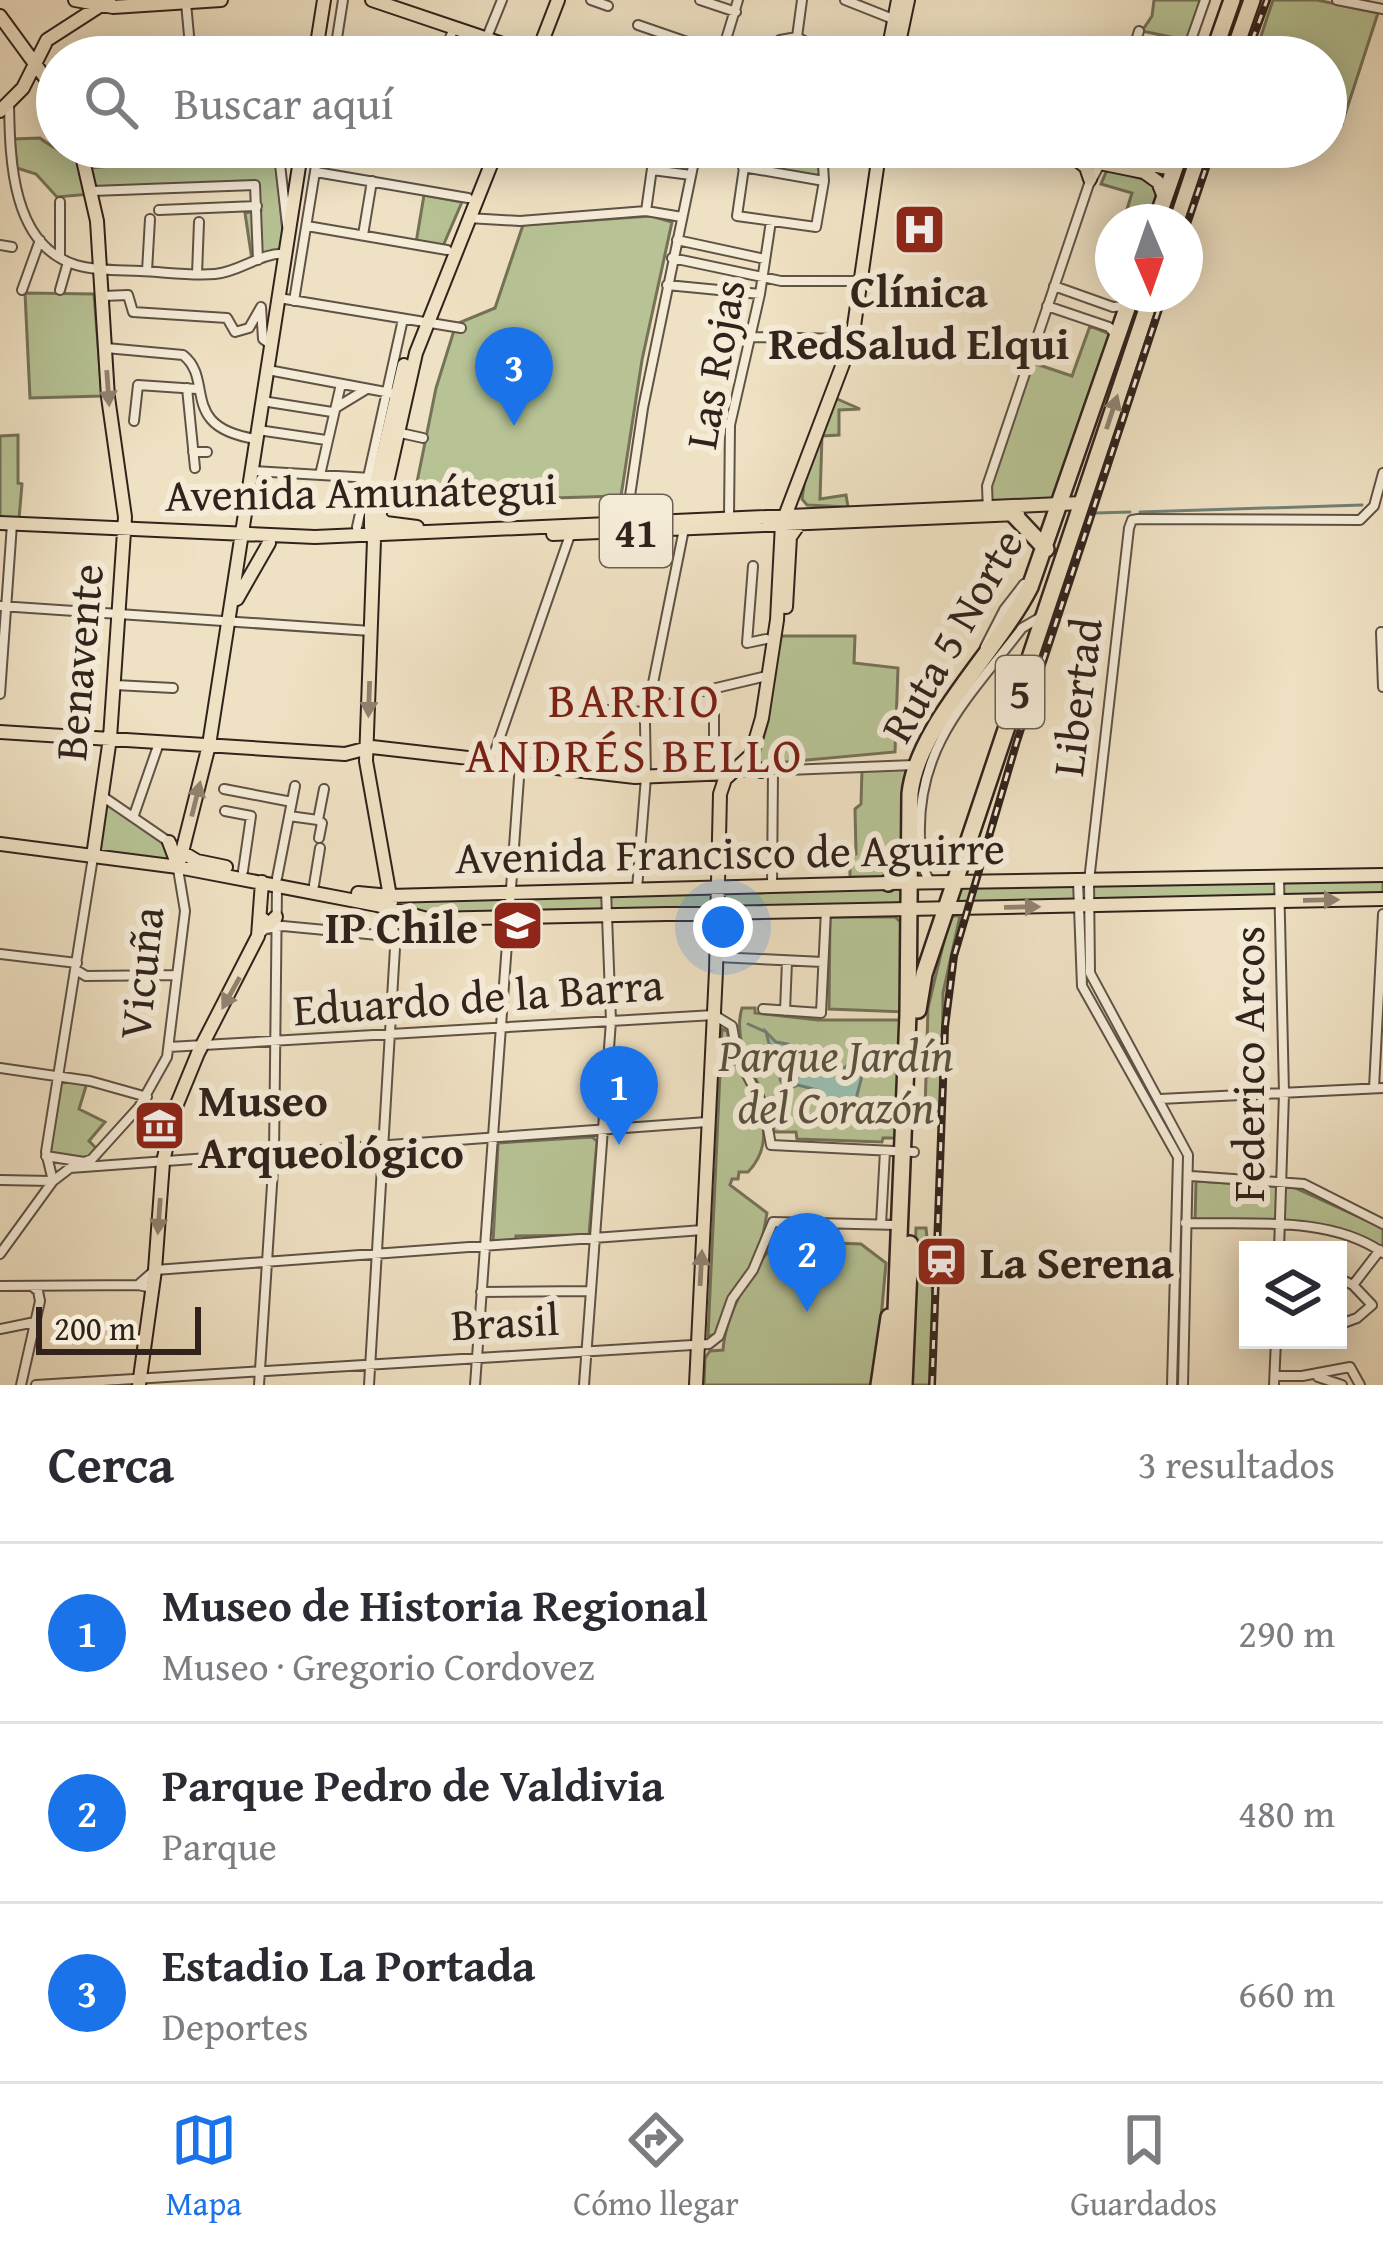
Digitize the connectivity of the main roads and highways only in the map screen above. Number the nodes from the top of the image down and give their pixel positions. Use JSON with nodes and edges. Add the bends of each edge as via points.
{"nodes":[{"id":1,"x":75,"y":0,"type":"edge"},
{"id":2,"x":221,"y":0,"type":"edge"},
{"id":3,"x":324,"y":0,"type":"edge"},
{"id":4,"x":372,"y":0,"type":"edge"},
{"id":5,"x":554,"y":0,"type":"edge"},
{"id":6,"x":1217,"y":0,"type":"edge"},
{"id":7,"x":1232,"y":0,"type":"edge"},
{"id":8,"x":1252,"y":0,"type":"edge"},
{"id":9,"x":104,"y":3,"type":"edge"},
{"id":10,"x":138,"y":3,"type":"edge"},
{"id":11,"x":416,"y":7,"type":"edge"},
{"id":12,"x":2,"y":23,"type":"edge"},
{"id":13,"x":1222,"y":26,"type":"junction"},
{"id":14,"x":53,"y":36,"type":"edge"},
{"id":15,"x":318,"y":36,"type":"edge"},
{"id":16,"x":478,"y":36,"type":"edge"},
{"id":17,"x":541,"y":36,"type":"edge"},
{"id":18,"x":1219,"y":36,"type":"edge"},
{"id":19,"x":1239,"y":36,"type":"edge"},
{"id":20,"x":35,"y":60,"type":"joint"},
{"id":21,"x":36,"y":88,"type":"edge"},
{"id":22,"x":8,"y":104,"type":"edge"},
{"id":23,"x":86,"y":168,"type":"edge"},
{"id":24,"x":299,"y":168,"type":"edge"},
{"id":25,"x":483,"y":168,"type":"edge"},
{"id":26,"x":485,"y":168,"type":"edge"},
{"id":27,"x":874,"y":168,"type":"edge"},
{"id":28,"x":1086,"y":168,"type":"edge"},
{"id":29,"x":1132,"y":168,"type":"edge"},
{"id":30,"x":1168,"y":168,"type":"edge"},
{"id":31,"x":1195,"y":168,"type":"edge"},
{"id":32,"x":1174,"y":169,"type":"junction"},
{"id":33,"x":1090,"y":182,"type":"road end"},
{"id":34,"x":1187,"y":192,"type":"junction"},
{"id":35,"x":1164,"y":200,"type":"junction"},
{"id":36,"x":1163,"y":204,"type":"edge"},
{"id":37,"x":1183,"y":204,"type":"edge"},
{"id":38,"x":279,"y":294,"type":"junction"},
{"id":39,"x":295,"y":296,"type":"road end"},
{"id":40,"x":855,"y":301,"type":"junction"},
{"id":41,"x":1126,"y":312,"type":"edge"},
{"id":42,"x":1146,"y":312,"type":"edge"},
{"id":43,"x":416,"y":321,"type":"junction"},
{"id":44,"x":826,"y":400,"type":"junction"},
{"id":45,"x":1074,"y":466,"type":"junction"},
{"id":46,"x":1090,"y":477,"type":"junction"},
{"id":47,"x":797,"y":482,"type":"junction"},
{"id":48,"x":1080,"y":507,"type":"junction"},
{"id":49,"x":1060,"y":508,"type":"junction"},
{"id":50,"x":982,"y":510,"type":"junction"},
{"id":51,"x":812,"y":514,"type":"junction"},
{"id":52,"x":1013,"y":514,"type":"junction"},
{"id":53,"x":374,"y":515,"type":"junction"},
{"id":54,"x":783,"y":520,"type":"junction"},
{"id":55,"x":799,"y":524,"type":"junction"},
{"id":56,"x":6,"y":526,"type":"edge"},
{"id":57,"x":626,"y":527,"type":"junction"},
{"id":58,"x":569,"y":530,"type":"junction"},
{"id":59,"x":124,"y":531,"type":"junction"},
{"id":60,"x":356,"y":531,"type":"junction"},
{"id":61,"x":436,"y":531,"type":"junction"},
{"id":62,"x":374,"y":536,"type":"junction"},
{"id":63,"x":1070,"y":538,"type":"junction"},
{"id":64,"x":242,"y":539,"type":"junction"},
{"id":65,"x":269,"y":543,"type":"junction"},
{"id":66,"x":1046,"y":549,"type":"junction"},
{"id":67,"x":231,"y":616,"type":"junction"},
{"id":68,"x":770,"y":638,"type":"junction"},
{"id":69,"x":0,"y":732,"type":"edge"},
{"id":70,"x":110,"y":738,"type":"junction"},
{"id":71,"x":209,"y":745,"type":"junction"},
{"id":72,"x":367,"y":747,"type":"junction"},
{"id":73,"x":751,"y":755,"type":"junction"},
{"id":74,"x":767,"y":770,"type":"road end"},
{"id":75,"x":730,"y":772,"type":"junction"},
{"id":76,"x":714,"y":774,"type":"junction"},
{"id":77,"x":720,"y":794,"type":"junction"},
{"id":78,"x":169,"y":842,"type":"road end"},
{"id":79,"x":0,"y":844,"type":"edge"},
{"id":80,"x":910,"y":855,"type":"junction"},
{"id":81,"x":93,"y":856,"type":"junction"},
{"id":82,"x":180,"y":860,"type":"junction"},
{"id":83,"x":1383,"y":875,"type":"edge"},
{"id":84,"x":1157,"y":880,"type":"junction"},
{"id":85,"x":957,"y":882,"type":"junction"},
{"id":86,"x":888,"y":883,"type":"junction"},
{"id":87,"x":910,"y":883,"type":"junction"},
{"id":88,"x":273,"y":884,"type":"junction"},
{"id":89,"x":719,"y":887,"type":"junction"},
{"id":90,"x":1383,"y":898,"type":"edge"},
{"id":91,"x":391,"y":903,"type":"junction"},
{"id":92,"x":1158,"y":904,"type":"junction"},
{"id":93,"x":910,"y":909,"type":"junction"},
{"id":94,"x":948,"y":909,"type":"junction"},
{"id":95,"x":724,"y":910,"type":"junction"},
{"id":96,"x":892,"y":910,"type":"junction"},
{"id":97,"x":260,"y":916,"type":"junction"},
{"id":98,"x":276,"y":922,"type":"road end"},
{"id":99,"x":910,"y":929,"type":"junction"},
{"id":100,"x":909,"y":1152,"type":"junction"},
{"id":101,"x":897,"y":1291,"type":"junction"},
{"id":102,"x":140,"y":1382,"type":"edge"},
{"id":103,"x":696,"y":1385,"type":"edge"},
{"id":104,"x":879,"y":1385,"type":"edge"},
{"id":105,"x":893,"y":1385,"type":"edge"},
{"id":106,"x":904,"y":1385,"type":"edge"}],
"edges":[{"from":1,"to":9,"type":"main road"},
{"from":2,"to":10,"type":"main road"},
{"from":3,"to":15,"type":"main road"},
{"from":4,"to":11,"type":"main road"},
{"from":5,"to":17,"type":"main road"},
{"from":6,"to":13,"type":"highway"},
{"from":7,"to":13,"type":"highway"},
{"from":8,"to":19,"type":"highway"},
{"from":9,"to":10,"type":"main road"},
{"from":9,"to":14,"type":"main road"},
{"from":11,"to":16,"type":"main road"},
{"from":12,"to":20,"type":"main road"},
{"from":13,"to":18,"type":"highway"},
{"from":20,"to":22,"type":"main road"},
{"from":21,"to":22,"type":"main road"},
{"from":23,"to":59,"type":"main road","name":"Benavente","one_way":true},
{"from":24,"to":38,"type":"main road"},
{"from":25,"to":43,"type":"main road"},
{"from":26,"to":43,"type":"main road"},
{"from":27,"to":40,"type":"main road"},
{"from":28,"to":33,"type":"main road"},
{"from":29,"to":35,"type":"main road","via":[[1150,175]]},
{"from":30,"to":32,"type":"main road"},
{"from":31,"to":34,"type":"highway"},
{"from":32,"to":34,"type":"highway"},
{"from":32,"to":35,"type":"highway"},
{"from":34,"to":37,"type":"highway"},
{"from":35,"to":36,"type":"highway"},
{"from":38,"to":39,"type":"main road"},
{"from":38,"to":64,"type":"main road"},
{"from":40,"to":44,"type":"main road"},
{"from":40,"to":44,"type":"main road","via":[[851,340]]},
{"from":41,"to":45,"type":"highway","name":"Ruta 5 Norte","number":"5"},
{"from":46,"to":42,"type":"highway","name":"Ruta 5 Norte","number":"5","one_way":true},
{"from":43,"to":53,"type":"main road"},
{"from":43,"to":53,"type":"main road","via":[[371,478]]},
{"from":44,"to":47,"type":"main road"},
{"from":45,"to":46,"type":"highway"},
{"from":45,"to":49,"type":"highway","name":"Ruta 5 Norte","number":"5"},
{"from":46,"to":48,"type":"highway","name":"Ruta 5 Norte","number":"5"},
{"from":47,"to":51,"type":"main road","via":[[797,502]]},
{"from":47,"to":54,"type":"main road"},
{"from":48,"to":49,"type":"main road","name":"Avenida Amunátegui","number":"41"},
{"from":48,"to":63,"type":"highway","name":"Ruta 5 Norte","number":"5"},
{"from":49,"to":50,"type":"main road","name":"Avenida Amunátegui","number":"41"},
{"from":49,"to":52,"type":"main road","name":"Avenida Amunátegui","number":"41"},
{"from":49,"to":66,"type":"highway","name":"Ruta 5 Norte","number":"5"},
{"from":50,"to":51,"type":"main road","name":"Avenida Amunátegui","number":"41"},
{"from":50,"to":52,"type":"main road","name":"Avenida Amunátegui","number":"41"},
{"from":50,"to":55,"type":"main road","name":"Avenida Amunátegui","number":"41"},
{"from":51,"to":54,"type":"main road","name":"Avenida Amunátegui","number":"41"},
{"from":52,"to":66,"type":"highway"},
{"from":53,"to":60,"type":"main road"},
{"from":53,"to":61,"type":"main road"},
{"from":53,"to":62,"type":"main road"},
{"from":54,"to":55,"type":"main road","name":"Avenida Amunátegui","number":"41"},
{"from":54,"to":57,"type":"main road","name":"Avenida Amunátegui","number":"41"},
{"from":54,"to":57,"type":"main road","name":"Avenida Amunátegui","number":"41"},
{"from":54,"to":68,"type":"main road"},
{"from":55,"to":68,"type":"main road","via":[[791,534],[786,608]]},
{"from":56,"to":59,"type":"main road","name":"Avenida Amunátegui","number":"41"},
{"from":57,"to":58,"type":"main road","name":"Avenida Amunátegui","number":"41"},
{"from":58,"to":61,"type":"main road","name":"Avenida Amunátegui","number":"41"},
{"from":58,"to":62,"type":"main road","name":"Avenida Amunátegui","number":"41"},
{"from":59,"to":64,"type":"main road","name":"Avenida Amunátegui","number":"41"},
{"from":59,"to":70,"type":"main road","name":"Benavente"},
{"from":60,"to":62,"type":"main road","name":"Avenida Amunátegui","number":"41"},
{"from":60,"to":64,"type":"main road","name":"Avenida Amunátegui","number":"41"},
{"from":61,"to":62,"type":"main road","name":"Avenida Amunátegui","number":"41"},
{"from":62,"to":65,"type":"main road","name":"Avenida Amunátegui","number":"41"},
{"from":62,"to":72,"type":"main road","one_way":true},
{"from":63,"to":66,"type":"highway","via":[[1060,530]]},
{"from":63,"to":85,"type":"highway","name":"Ruta 5 Norte","number":"5"},
{"from":64,"to":65,"type":"main road","name":"Avenida Amunátegui","number":"41"},
{"from":64,"to":67,"type":"main road"},
{"from":65,"to":67,"type":"main road"},
{"from":66,"to":80,"type":"highway","name":"Ruta 5 Norte","number":"5","via":[[1014,616],[914,765]]},
{"from":67,"to":71,"type":"main road"},
{"from":68,"to":73,"type":"main road"},
{"from":69,"to":70,"type":"main road"},
{"from":70,"to":71,"type":"main road"},
{"from":70,"to":81,"type":"main road","name":"Benavente"},
{"from":71,"to":72,"type":"main road","via":[[350,754]]},
{"from":82,"to":71,"type":"main road","one_way":true},
{"from":72,"to":76,"type":"main road","via":[[646,777]]},
{"from":72,"to":91,"type":"main road"},
{"from":73,"to":74,"type":"main road","via":[[754,767]]},
{"from":73,"to":75,"type":"main road"},
{"from":75,"to":76,"type":"main road"},
{"from":75,"to":77,"type":"main road"},
{"from":76,"to":77,"type":"main road"},
{"from":77,"to":89,"type":"main road"},
{"from":78,"to":82,"type":"main road"},
{"from":79,"to":81,"type":"main road","name":"Avenida Francisco de Aguirre"},
{"from":80,"to":86,"type":"highway"},
{"from":80,"to":87,"type":"highway","name":"Ruta 5 Norte","number":"5"},
{"from":81,"to":82,"type":"main road","name":"Avenida Francisco de Aguirre"},
{"from":82,"to":88,"type":"main road","name":"Avenida Francisco de Aguirre"},
{"from":82,"to":88,"type":"main road","name":"Avenida Francisco de Aguirre"},
{"from":83,"to":84,"type":"main road","name":"Avenida Francisco de Aguirre"},
{"from":84,"to":85,"type":"main road","name":"Avenida Francisco de Aguirre"},
{"from":84,"to":92,"type":"main road"},
{"from":85,"to":87,"type":"main road","name":"Avenida Francisco de Aguirre"},
{"from":85,"to":94,"type":"highway","name":"Ruta 5 Norte","number":"5"},
{"from":86,"to":87,"type":"main road","name":"Avenida Francisco de Aguirre"},
{"from":86,"to":89,"type":"main road","name":"Avenida Francisco de Aguirre"},
{"from":87,"to":93,"type":"highway","name":"Ruta 5 Norte","number":"5"},
{"from":88,"to":91,"type":"main road","name":"Avenida Francisco de Aguirre"},
{"from":88,"to":91,"type":"main road","name":"Avenida Francisco de Aguirre"},
{"from":88,"to":97,"type":"main road"},
{"from":89,"to":91,"type":"main road","name":"Avenida Francisco de Aguirre"},
{"from":89,"to":95,"type":"main road"},
{"from":92,"to":90,"type":"main road","name":"Avenida Francisco de Aguirre","one_way":true},
{"from":91,"to":95,"type":"main road","name":"Avenida Francisco de Aguirre","via":[[427,919]]},
{"from":94,"to":92,"type":"main road","name":"Avenida Francisco de Aguirre","one_way":true},
{"from":93,"to":94,"type":"main road","name":"Avenida Francisco de Aguirre"},
{"from":93,"to":96,"type":"main road","name":"Avenida Francisco de Aguirre"},
{"from":93,"to":99,"type":"highway","name":"Ruta 5 Norte","number":"5"},
{"from":94,"to":100,"type":"highway","name":"Ruta 5 Norte","number":"5","via":[[919,998]]},
{"from":95,"to":96,"type":"main road","name":"Avenida Francisco de Aguirre"},
{"from":103,"to":95,"type":"main road","one_way":true},
{"from":96,"to":99,"type":"highway"},
{"from":97,"to":98,"type":"main road"},
{"from":97,"to":102,"type":"main road","one_way":true,"via":[[238,982],[177,1102],[154,1270],[145,1286]]},
{"from":99,"to":100,"type":"highway","name":"Ruta 5 Norte","number":"5"},
{"from":100,"to":101,"type":"highway","name":"Ruta 5 Norte","number":"5"},
{"from":100,"to":106,"type":"highway","name":"Ruta 5 Norte","number":"5"},
{"from":101,"to":104,"type":"highway"},
{"from":101,"to":105,"type":"highway","name":"Ruta 5 Norte","number":"5"}]}
